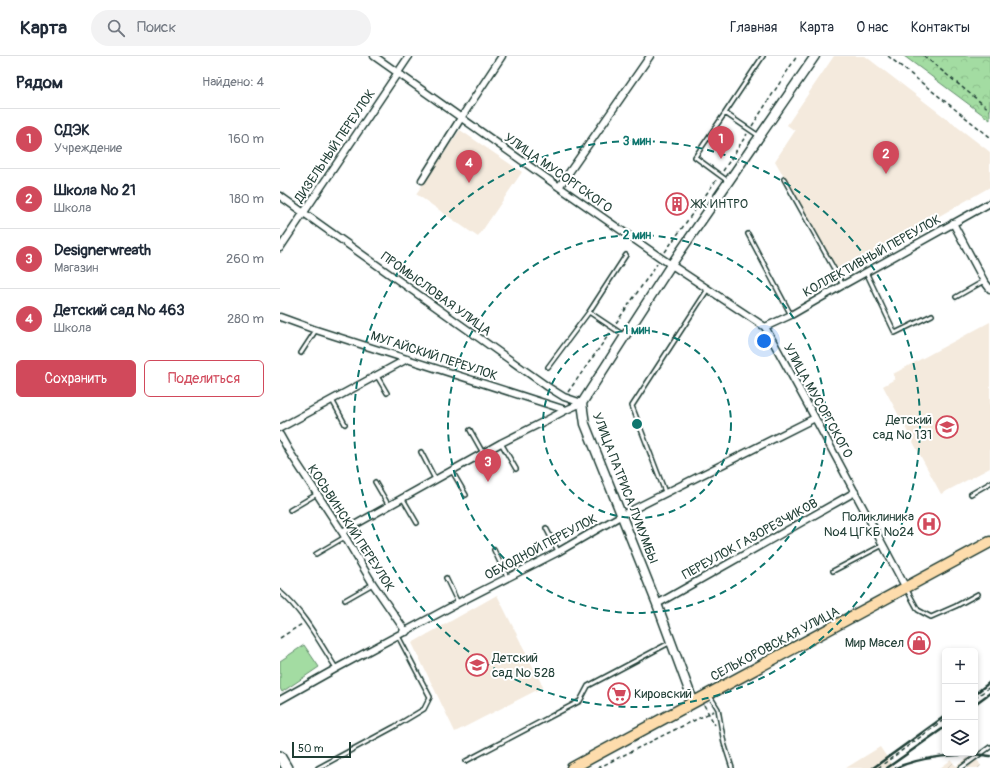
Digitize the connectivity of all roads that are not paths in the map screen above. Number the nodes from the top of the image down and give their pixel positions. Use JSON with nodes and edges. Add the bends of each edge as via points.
{"nodes":[{"id":1,"x":374,"y":56,"type":"edge"},
{"id":2,"x":408,"y":56,"type":"edge"},
{"id":3,"x":502,"y":56,"type":"edge"},
{"id":4,"x":650,"y":56,"type":"edge"},
{"id":5,"x":763,"y":56,"type":"edge"},
{"id":6,"x":815,"y":56,"type":"edge"},
{"id":7,"x":398,"y":72,"type":"junction"},
{"id":8,"x":725,"y":113,"type":"junction"},
{"id":9,"x":461,"y":118,"type":"junction"},
{"id":10,"x":760,"y":137,"type":"junction"},
{"id":11,"x":784,"y":179,"type":"dead end"},
{"id":12,"x":422,"y":180,"type":"dead end"},
{"id":13,"x":729,"y":182,"type":"junction"},
{"id":14,"x":559,"y":187,"type":"junction"},
{"id":15,"x":280,"y":196,"type":"edge"},
{"id":16,"x":990,"y":203,"type":"edge"},
{"id":17,"x":304,"y":213,"type":"junction"},
{"id":18,"x":953,"y":223,"type":"junction"},
{"id":19,"x":748,"y":234,"type":"dead end"},
{"id":20,"x":280,"y":248,"type":"edge"},
{"id":21,"x":626,"y":255,"type":"dead end"},
{"id":22,"x":671,"y":265,"type":"junction"},
{"id":23,"x":866,"y":272,"type":"junction"},
{"id":24,"x":984,"y":281,"type":"junction"},
{"id":25,"x":843,"y":285,"type":"junction"},
{"id":26,"x":990,"y":288,"type":"edge"},
{"id":27,"x":708,"y":289,"type":"junction"},
{"id":28,"x":956,"y":297,"type":"dead end"},
{"id":29,"x":589,"y":312,"type":"junction"},
{"id":30,"x":791,"y":315,"type":"junction"},
{"id":31,"x":932,"y":315,"type":"dead end"},
{"id":32,"x":280,"y":317,"type":"edge"},
{"id":33,"x":765,"y":327,"type":"junction"},
{"id":34,"x":316,"y":330,"type":"junction"},
{"id":35,"x":625,"y":336,"type":"junction"},
{"id":36,"x":301,"y":353,"type":"dead end"},
{"id":37,"x":407,"y":359,"type":"junction"},
{"id":38,"x":548,"y":367,"type":"dead end"},
{"id":39,"x":377,"y":376,"type":"junction"},
{"id":40,"x":387,"y":394,"type":"dead end"},
{"id":41,"x":332,"y":400,"type":"junction"},
{"id":42,"x":582,"y":403,"type":"junction"},
{"id":43,"x":566,"y":410,"type":"junction"},
{"id":44,"x":815,"y":418,"type":"junction"},
{"id":45,"x":345,"y":424,"type":"dead end"},
{"id":46,"x":280,"y":428,"type":"edge"},
{"id":47,"x":470,"y":430,"type":"dead end"},
{"id":48,"x":280,"y":434,"type":"edge"},
{"id":49,"x":501,"y":443,"type":"junction"},
{"id":50,"x":421,"y":452,"type":"dead end"},
{"id":51,"x":483,"y":453,"type":"junction"},
{"id":52,"x":516,"y":469,"type":"dead end"},
{"id":53,"x":452,"y":470,"type":"junction"},
{"id":54,"x":435,"y":480,"type":"junction"},
{"id":55,"x":375,"y":482,"type":"dead end"},
{"id":56,"x":990,"y":483,"type":"edge"},
{"id":57,"x":855,"y":492,"type":"junction"},
{"id":58,"x":317,"y":494,"type":"junction"},
{"id":59,"x":666,"y":494,"type":"junction"},
{"id":60,"x":971,"y":494,"type":"dead end"},
{"id":61,"x":466,"y":495,"type":"dead end"},
{"id":62,"x":402,"y":498,"type":"junction"},
{"id":63,"x":389,"y":506,"type":"junction"},
{"id":64,"x":290,"y":510,"type":"dead end"},
{"id":65,"x":622,"y":516,"type":"junction"},
{"id":66,"x":417,"y":523,"type":"dead end"},
{"id":67,"x":546,"y":528,"type":"dead end"},
{"id":68,"x":343,"y":535,"type":"junction"},
{"id":69,"x":990,"y":542,"type":"edge"},
{"id":70,"x":882,"y":545,"type":"junction"},
{"id":71,"x":494,"y":550,"type":"dead end"},
{"id":72,"x":558,"y":552,"type":"junction"},
{"id":73,"x":316,"y":554,"type":"dead end"},
{"id":74,"x":833,"y":571,"type":"dead end"},
{"id":75,"x":507,"y":577,"type":"junction"},
{"id":76,"x":446,"y":578,"type":"dead end"},
{"id":77,"x":373,"y":584,"type":"junction"},
{"id":78,"x":906,"y":588,"type":"junction"},
{"id":79,"x":280,"y":592,"type":"edge"},
{"id":80,"x":978,"y":594,"type":"dead end"},
{"id":81,"x":345,"y":600,"type":"dead end"},
{"id":82,"x":458,"y":603,"type":"junction"},
{"id":83,"x":657,"y":604,"type":"junction"},
{"id":84,"x":406,"y":632,"type":"junction"},
{"id":85,"x":398,"y":636,"type":"junction"},
{"id":86,"x":671,"y":642,"type":"junction"},
{"id":87,"x":337,"y":668,"type":"junction"},
{"id":88,"x":702,"y":698,"type":"junction"},
{"id":89,"x":280,"y":700,"type":"edge"},
{"id":90,"x":990,"y":747,"type":"edge"},
{"id":91,"x":280,"y":756,"type":"edge"},
{"id":92,"x":466,"y":761,"type":"dead end"},
{"id":93,"x":287,"y":768,"type":"edge"},
{"id":94,"x":318,"y":768,"type":"edge"},
{"id":95,"x":572,"y":768,"type":"edge"},
{"id":96,"x":732,"y":768,"type":"edge"},
{"id":97,"x":961,"y":768,"type":"edge"}],
"edges":[{"from":1,"to":7,"type":"street","name":"УЛИЦА МУСОРГСКОГО"},
{"from":2,"to":7,"type":"street","name":"ДИЗЕЛЬНЫЙ ПЕРЕУЛОК"},
{"from":3,"to":9,"type":"street"},
{"from":4,"to":14,"type":"street"},
{"from":5,"to":8,"type":"lane"},
{"from":6,"to":10,"type":"street","name":"УЛИЦА ПАТРИСА ЛУМУМБЫ"},
{"from":7,"to":9,"type":"street","name":"УЛИЦА МУСОРГСКОГО"},
{"from":7,"to":17,"type":"street","name":"ДИЗЕЛЬНЫЙ ПЕРЕУЛОК"},
{"from":8,"to":10,"type":"lane"},
{"from":8,"to":13,"type":"lane","via":[[695,157]]},
{"from":9,"to":12,"type":"street"},
{"from":9,"to":14,"type":"street","name":"УЛИЦА МУСОРГСКОГО"},
{"from":10,"to":13,"type":"street","name":"УЛИЦА ПАТРИСА ЛУМУМБЫ"},
{"from":11,"to":25,"type":"lane"},
{"from":13,"to":22,"type":"street","name":"УЛИЦА ПАТРИСА ЛУМУМБЫ"},
{"from":14,"to":22,"type":"street","name":"УЛИЦА МУСОРГСКОГО"},
{"from":15,"to":17,"type":"street","name":"ПРОМЫСЛОВАЯ УЛИЦА"},
{"from":16,"to":18,"type":"street","name":"КОЛЛЕКТИВНЫЙ ПЕРЕУЛОК"},
{"from":17,"to":20,"type":"street","name":"ДИЗЕЛЬНЫЙ ПЕРЕУЛОК"},
{"from":17,"to":42,"type":"street","name":"ПРОМЫСЛОВАЯ УЛИЦА","via":[[548,387],[564,397]]},
{"from":18,"to":23,"type":"street","name":"КОЛЛЕКТИВНЫЙ ПЕРЕУЛОК"},
{"from":18,"to":24,"type":"street"},
{"from":19,"to":30,"type":"lane"},
{"from":21,"to":29,"type":"lane"},
{"from":22,"to":27,"type":"street","name":"УЛИЦА МУСОРГСКОГО"},
{"from":22,"to":35,"type":"street","name":"УЛИЦА ПАТРИСА ЛУМУМБЫ"},
{"from":23,"to":25,"type":"street","name":"КОЛЛЕКТИВНЫЙ ПЕРЕУЛОК"},
{"from":23,"to":31,"type":"lane","via":[[896,333]]},
{"from":24,"to":26,"type":"street"},
{"from":24,"to":28,"type":"lane"},
{"from":25,"to":30,"type":"street","name":"КОЛЛЕКТИВНЫЙ ПЕРЕУЛОК"},
{"from":27,"to":33,"type":"street","name":"УЛИЦА МУСОРГСКОГО"},
{"from":27,"to":59,"type":"lane","via":[[632,406]]},
{"from":29,"to":35,"type":"lane"},
{"from":29,"to":38,"type":"lane"},
{"from":30,"to":33,"type":"street","name":"КОЛЛЕКТИВНЫЙ ПЕРЕУЛОК"},
{"from":32,"to":34,"type":"street","name":"МУГАЙСКИЙ ПЕРЕУЛОК"},
{"from":33,"to":44,"type":"street","name":"УЛИЦА МУСОРГСКОГО"},
{"from":34,"to":36,"type":"lane"},
{"from":34,"to":37,"type":"street","name":"МУГАЙСКИЙ ПЕРЕУЛОК"},
{"from":35,"to":42,"type":"street","name":"УЛИЦА ПАТРИСА ЛУМУМБЫ"},
{"from":37,"to":39,"type":"street"},
{"from":37,"to":43,"type":"street","name":"МУГАЙСКИЙ ПЕРЕУЛОК"},
{"from":39,"to":40,"type":"lane"},
{"from":39,"to":41,"type":"street"},
{"from":41,"to":45,"type":"lane"},
{"from":41,"to":46,"type":"street"},
{"from":42,"to":43,"type":"street"},
{"from":42,"to":65,"type":"street","name":"УЛИЦА ПАТРИСА ЛУМУМБЫ","via":[[585,424]]},
{"from":43,"to":49,"type":"street"},
{"from":44,"to":57,"type":"street","name":"УЛИЦА МУСОРГСКОГО"},
{"from":44,"to":59,"type":"street","name":"ОБХОДНОЙ ПЕРЕУЛОК"},
{"from":47,"to":51,"type":"lane"},
{"from":48,"to":58,"type":"street","name":"КОСЬВИНСКИЙ ПЕРЕУЛОК"},
{"from":49,"to":51,"type":"street"},
{"from":49,"to":52,"type":"lane"},
{"from":50,"to":54,"type":"lane"},
{"from":51,"to":53,"type":"street"},
{"from":53,"to":54,"type":"street"},
{"from":53,"to":61,"type":"lane"},
{"from":54,"to":62,"type":"street"},
{"from":55,"to":63,"type":"lane"},
{"from":56,"to":60,"type":"lane"},
{"from":57,"to":70,"type":"street","name":"УЛИЦА МУСОРГСКОГО"},
{"from":57,"to":83,"type":"street","name":"ПЕРЕУЛОК ГАЗОРЕЗЧИКОВ"},
{"from":58,"to":64,"type":"lane"},
{"from":58,"to":68,"type":"street","name":"КОСЬВИНСКИЙ ПЕРЕУЛОК"},
{"from":59,"to":65,"type":"street","name":"ОБХОДНОЙ ПЕРЕУЛОК"},
{"from":62,"to":63,"type":"street"},
{"from":62,"to":66,"type":"lane"},
{"from":63,"to":68,"type":"street"},
{"from":65,"to":72,"type":"street","name":"ОБХОДНОЙ ПЕРЕУЛОК"},
{"from":65,"to":83,"type":"street","name":"УЛИЦА ПАТРИСА ЛУМУМБЫ"},
{"from":67,"to":72,"type":"lane"},
{"from":68,"to":73,"type":"lane"},
{"from":68,"to":77,"type":"street","name":"КОСЬВИНСКИЙ ПЕРЕУЛОК"},
{"from":69,"to":78,"type":"main road","name":"СЕЛЬКОРОВСКАЯ УЛИЦА"},
{"from":70,"to":74,"type":"lane"},
{"from":70,"to":78,"type":"street","name":"УЛИЦА МУСОРГСКОГО"},
{"from":71,"to":75,"type":"lane"},
{"from":72,"to":75,"type":"street","name":"ОБХОДНОЙ ПЕРЕУЛОК"},
{"from":75,"to":82,"type":"street","name":"ОБХОДНОЙ ПЕРЕУЛОК"},
{"from":76,"to":82,"type":"lane"},
{"from":77,"to":81,"type":"lane"},
{"from":77,"to":84,"type":"street","name":"КОСЬВИНСКИЙ ПЕРЕУЛОК"},
{"from":78,"to":80,"type":"lane","via":[[918,610],[931,617]]},
{"from":78,"to":88,"type":"main road","name":"СЕЛЬКОРОВСКАЯ УЛИЦА"},
{"from":79,"to":87,"type":"lane","via":[[306,622]]},
{"from":82,"to":84,"type":"street","name":"ОБХОДНОЙ ПЕРЕУЛОК"},
{"from":83,"to":86,"type":"street","name":"УЛИЦА ПАТРИСА ЛУМУМБЫ"},
{"from":84,"to":85,"type":"street","name":"ОБХОДНОЙ ПЕРЕУЛОК"},
{"from":85,"to":87,"type":"street","name":"ОБХОДНОЙ ПЕРЕУЛОК"},
{"from":85,"to":94,"type":"lane","via":[[430,697],[424,709]]},
{"from":86,"to":88,"type":"street","name":"УЛИЦА ПАТРИСА ЛУМУМБЫ","via":[[690,692]]},
{"from":86,"to":92,"type":"lane","via":[[588,686],[580,700]]},
{"from":87,"to":89,"type":"street","name":"ОБХОДНОЙ ПЕРЕУЛОК"},
{"from":88,"to":95,"type":"main road","name":"СЕЛЬКОРОВСКАЯ УЛИЦА"},
{"from":88,"to":96,"type":"lane","via":[[718,709],[724,743]]},
{"from":90,"to":97,"type":"lane"},
{"from":91,"to":93,"type":"main road"}]}
